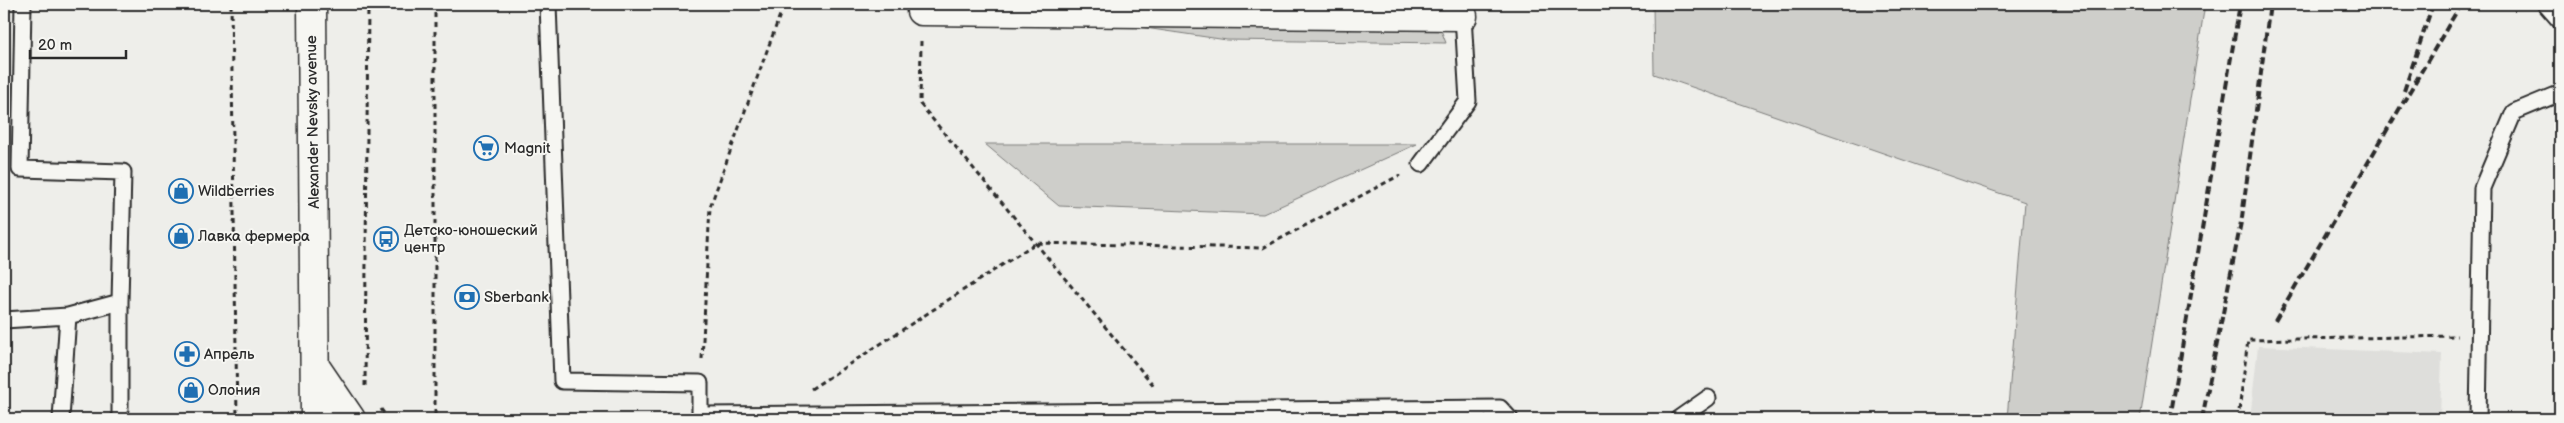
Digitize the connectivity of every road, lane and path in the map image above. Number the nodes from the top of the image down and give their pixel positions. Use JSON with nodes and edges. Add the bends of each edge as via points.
{"nodes":[{"id":1,"x":23,"y":4,"type":"edge"},
{"id":2,"x":231,"y":4,"type":"edge"},
{"id":3,"x":312,"y":4,"type":"edge"},
{"id":4,"x":368,"y":4,"type":"edge"},
{"id":5,"x":435,"y":4,"type":"edge"},
{"id":6,"x":548,"y":4,"type":"edge"},
{"id":7,"x":784,"y":4,"type":"edge"},
{"id":8,"x":2545,"y":4,"type":"edge"},
{"id":9,"x":921,"y":7,"type":"edge"},
{"id":10,"x":1466,"y":10,"type":"edge"},
{"id":11,"x":2560,"y":21,"type":"edge"},
{"id":12,"x":2560,"y":93,"type":"edge"},
{"id":13,"x":1421,"y":164,"type":"joint"},
{"id":14,"x":1036,"y":243,"type":"junction"},
{"id":15,"x":120,"y":302,"type":"junction"},
{"id":16,"x":68,"y":316,"type":"junction"},
{"id":17,"x":4,"y":320,"type":"edge"},
{"id":18,"x":2480,"y":336,"type":"junction"},
{"id":19,"x":315,"y":366,"type":"junction"},
{"id":20,"x":700,"y":382,"type":"junction"},
{"id":21,"x":365,"y":388,"type":"dead end"},
{"id":22,"x":1708,"y":398,"type":"dead end"},
{"id":23,"x":377,"y":404,"type":"dead end"},
{"id":24,"x":1174,"y":410,"type":"junction"},
{"id":25,"x":772,"y":414,"type":"junction"},
{"id":26,"x":1322,"y":414,"type":"edge"},
{"id":27,"x":700,"y":417,"type":"edge"},
{"id":28,"x":61,"y":419,"type":"edge"},
{"id":29,"x":120,"y":419,"type":"edge"},
{"id":30,"x":237,"y":419,"type":"edge"},
{"id":31,"x":314,"y":419,"type":"edge"},
{"id":32,"x":351,"y":419,"type":"edge"},
{"id":33,"x":388,"y":419,"type":"edge"},
{"id":34,"x":435,"y":419,"type":"edge"},
{"id":35,"x":1510,"y":419,"type":"edge"},
{"id":36,"x":1678,"y":419,"type":"edge"},
{"id":37,"x":2238,"y":419,"type":"edge"},
{"id":38,"x":2478,"y":419,"type":"edge"}],
"edges":[{"from":1,"to":15,"type":"lane","via":[[20,169],[123,172]]},
{"from":2,"to":30,"type":"path"},
{"from":3,"to":19,"type":"street","name":"Alexander Nevsky avenue"},
{"from":4,"to":21,"type":"path"},
{"from":5,"to":34,"type":"path"},
{"from":6,"to":20,"type":"lane","via":[[562,381]]},
{"from":7,"to":20,"type":"path","via":[[710,207]]},
{"from":8,"to":11,"type":"lane"},
{"from":9,"to":10,"type":"street"},
{"from":9,"to":14,"type":"path","via":[[920,104]]},
{"from":10,"to":13,"type":"lane","via":[[1468,101]]},
{"from":12,"to":18,"type":"lane","via":[[2514,112],[2482,188]]},
{"from":13,"to":14,"type":"path","via":[[1264,248]]},
{"from":14,"to":24,"type":"path"},
{"from":14,"to":25,"type":"path"},
{"from":15,"to":16,"type":"lane"},
{"from":15,"to":29,"type":"lane"},
{"from":16,"to":17,"type":"lane"},
{"from":16,"to":28,"type":"lane"},
{"from":18,"to":37,"type":"path","via":[[2248,340]]},
{"from":18,"to":38,"type":"lane"},
{"from":19,"to":31,"type":"street","name":"Alexander Nevsky avenue"},
{"from":19,"to":32,"type":"street"},
{"from":20,"to":27,"type":"lane"},
{"from":22,"to":36,"type":"lane"},
{"from":23,"to":33,"type":"path"},
{"from":24,"to":25,"type":"lane"},
{"from":24,"to":26,"type":"lane"},
{"from":25,"to":27,"type":"lane"},
{"from":26,"to":35,"type":"lane","via":[[1500,408]]}]}
